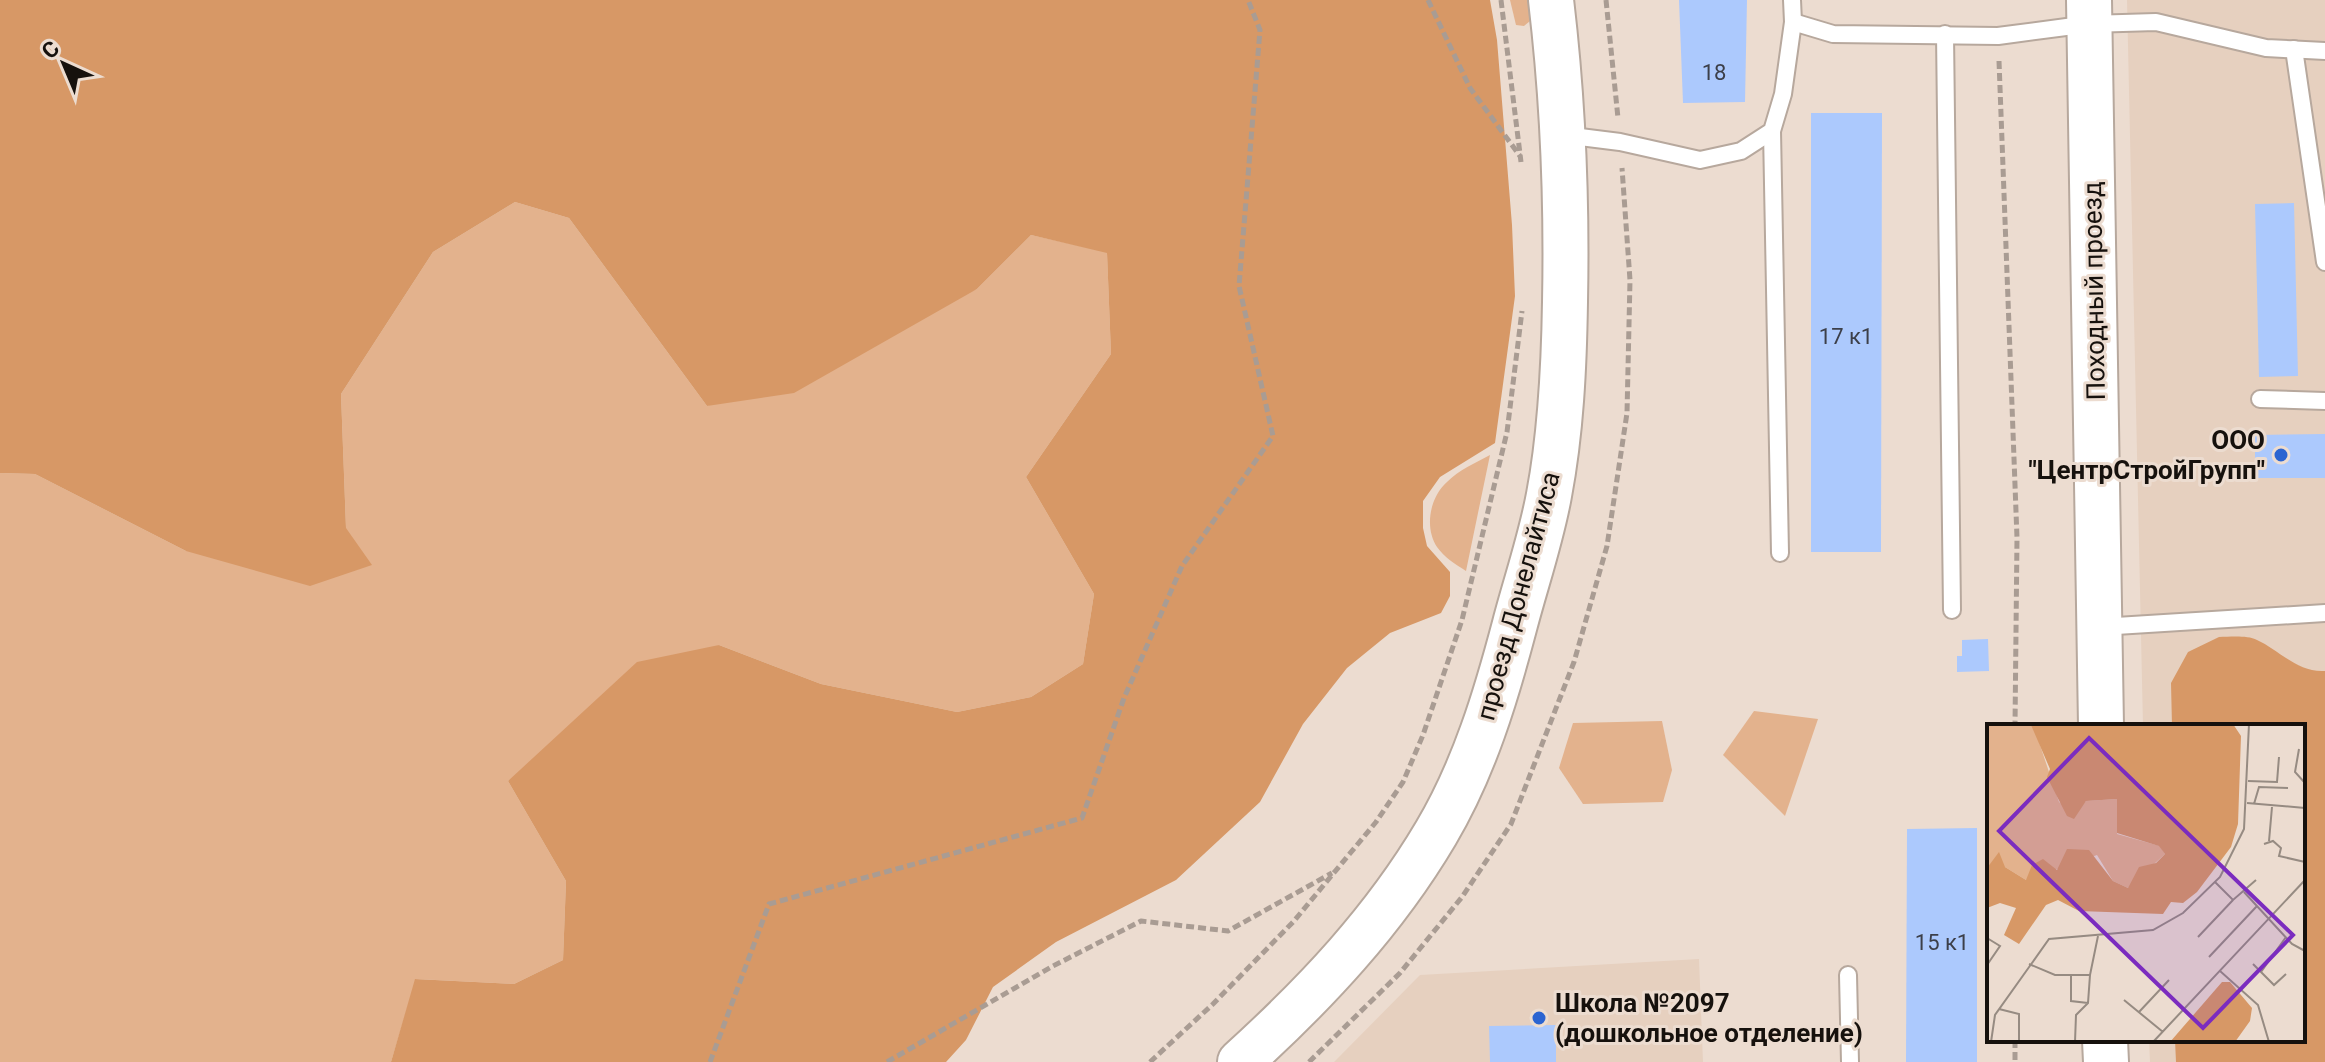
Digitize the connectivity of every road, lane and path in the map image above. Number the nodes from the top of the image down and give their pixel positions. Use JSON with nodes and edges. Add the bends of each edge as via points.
{"nodes":[{"id":1,"x":1248,"y":0,"type":"edge"},
{"id":2,"x":1428,"y":0,"type":"edge"},
{"id":3,"x":1501,"y":0,"type":"edge"},
{"id":4,"x":1551,"y":0,"type":"edge"},
{"id":5,"x":1792,"y":0,"type":"edge"},
{"id":6,"x":2089,"y":12,"type":"edge"},
{"id":7,"x":1793,"y":22,"type":"junction"},
{"id":8,"x":1945,"y":34,"type":"junction"},
{"id":9,"x":1998,"y":36,"type":"junction"},
{"id":10,"x":2294,"y":49,"type":"junction"},
{"id":11,"x":2325,"y":51,"type":"edge"},
{"id":12,"x":1772,"y":131,"type":"junction"},
{"id":13,"x":1563,"y":134,"type":"junction"},
{"id":14,"x":1521,"y":156,"type":"junction"},
{"id":15,"x":1522,"y":172,"type":"dead end"},
{"id":16,"x":2325,"y":262,"type":"edge"},
{"id":17,"x":1524,"y":297,"type":"dead end"},
{"id":18,"x":2260,"y":399,"type":"dead end"},
{"id":19,"x":2325,"y":401,"type":"edge"},
{"id":20,"x":1780,"y":553,"type":"dead end"},
{"id":21,"x":1952,"y":610,"type":"dead end"},
{"id":22,"x":2325,"y":613,"type":"edge"},
{"id":23,"x":2099,"y":627,"type":"junction"},
{"id":24,"x":2015,"y":724,"type":"edge"},
{"id":25,"x":2101,"y":724,"type":"edge"},
{"id":26,"x":1337,"y":871,"type":"junction"},
{"id":27,"x":1848,"y":975,"type":"dead end"},
{"id":28,"x":2105,"y":1042,"type":"edge"},
{"id":29,"x":710,"y":1062,"type":"edge"},
{"id":30,"x":887,"y":1062,"type":"edge"},
{"id":31,"x":1150,"y":1062,"type":"edge"},
{"id":32,"x":1240,"y":1062,"type":"edge"},
{"id":33,"x":1850,"y":1062,"type":"edge"},
{"id":34,"x":2106,"y":1062,"type":"edge"}],
"edges":[{"from":1,"to":29,"type":"path","via":[[1260,30],[1239,286],[1273,436],[1182,566],[1124,698],[1082,818],[769,904]]},
{"from":2,"to":14,"type":"path","via":[[1470,88]]},
{"from":3,"to":14,"type":"path"},
{"from":4,"to":13,"type":"street","name":"проезд Донелайтиса"},
{"from":5,"to":7,"type":"lane"},
{"from":6,"to":9,"type":"lane"},
{"from":6,"to":10,"type":"lane"},
{"from":6,"to":23,"type":"street","name":"Походный проезд"},
{"from":7,"to":8,"type":"lane","via":[[1833,34]]},
{"from":7,"to":12,"type":"lane"},
{"from":8,"to":9,"type":"lane"},
{"from":8,"to":21,"type":"lane"},
{"from":9,"to":24,"type":"path","via":[[2017,538]]},
{"from":10,"to":11,"type":"lane"},
{"from":10,"to":16,"type":"lane"},
{"from":12,"to":13,"type":"lane","via":[[1741,151],[1700,160]]},
{"from":12,"to":20,"type":"lane"},
{"from":13,"to":32,"type":"street","name":"проезд Донелайтиса","via":[[1563,382],[1549,496],[1497,689],[1469,767],[1437,832],[1403,883],[1328,977]]},
{"from":14,"to":15,"type":"path"},
{"from":17,"to":26,"type":"path","via":[[1507,432],[1462,620],[1403,782]]},
{"from":18,"to":19,"type":"lane"},
{"from":22,"to":23,"type":"lane"},
{"from":23,"to":25,"type":"street","name":"Походный проезд"},
{"from":26,"to":30,"type":"path","via":[[1228,931],[1141,921]]},
{"from":26,"to":31,"type":"path","via":[[1213,1004]]},
{"from":27,"to":33,"type":"lane"},
{"from":28,"to":34,"type":"street"}]}
